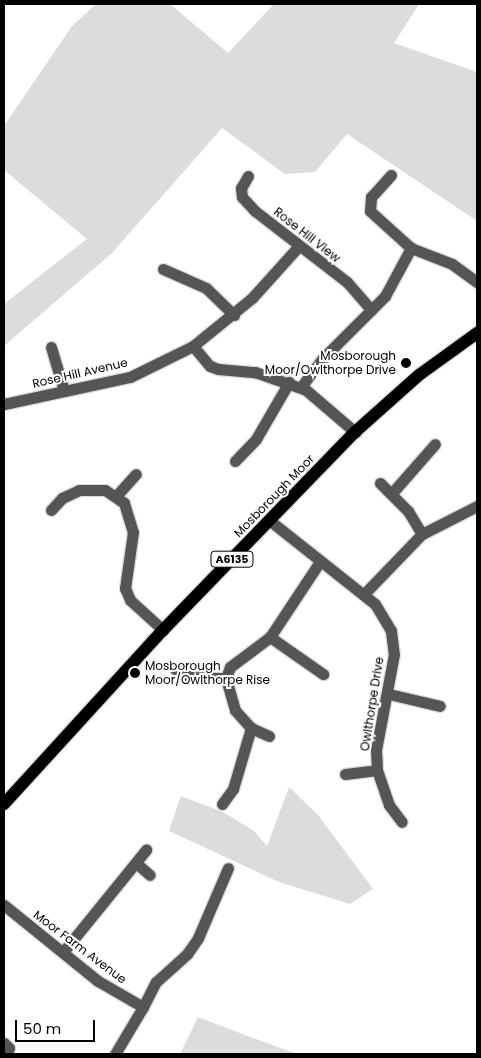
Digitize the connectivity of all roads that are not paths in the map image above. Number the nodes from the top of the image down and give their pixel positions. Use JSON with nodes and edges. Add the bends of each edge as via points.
{"nodes":[{"id":1,"x":391,"y":175,"type":"dead end"},
{"id":2,"x":248,"y":176,"type":"dead end"},
{"id":3,"x":298,"y":247,"type":"junction"},
{"id":4,"x":412,"y":248,"type":"junction"},
{"id":5,"x":163,"y":269,"type":"dead end"},
{"id":6,"x":477,"y":282,"type":"edge"},
{"id":7,"x":371,"y":310,"type":"junction"},
{"id":8,"x":234,"y":315,"type":"junction"},
{"id":9,"x":477,"y":333,"type":"edge"},
{"id":10,"x":193,"y":346,"type":"junction"},
{"id":11,"x":50,"y":347,"type":"dead end"},
{"id":12,"x":289,"y":382,"type":"junction"},
{"id":13,"x":301,"y":387,"type":"junction"},
{"id":14,"x":64,"y":391,"type":"junction"},
{"id":15,"x":4,"y":404,"type":"edge"},
{"id":16,"x":355,"y":432,"type":"junction"},
{"id":17,"x":435,"y":444,"type":"dead end"},
{"id":18,"x":235,"y":461,"type":"dead end"},
{"id":19,"x":136,"y":474,"type":"dead end"},
{"id":20,"x":380,"y":483,"type":"dead end"},
{"id":21,"x":392,"y":493,"type":"junction"},
{"id":22,"x":117,"y":495,"type":"junction"},
{"id":23,"x":477,"y":506,"type":"edge"},
{"id":24,"x":51,"y":510,"type":"dead end"},
{"id":25,"x":269,"y":520,"type":"junction"},
{"id":26,"x":422,"y":534,"type":"junction"},
{"id":27,"x":319,"y":563,"type":"junction"},
{"id":28,"x":364,"y":594,"type":"junction"},
{"id":29,"x":162,"y":630,"type":"junction"},
{"id":30,"x":270,"y":637,"type":"junction"},
{"id":31,"x":175,"y":669,"type":"dead end"},
{"id":32,"x":323,"y":674,"type":"dead end"},
{"id":33,"x":226,"y":678,"type":"junction"},
{"id":34,"x":389,"y":694,"type":"junction"},
{"id":35,"x":440,"y":706,"type":"dead end"},
{"id":36,"x":251,"y":728,"type":"junction"},
{"id":37,"x":269,"y":736,"type":"dead end"},
{"id":38,"x":377,"y":770,"type":"junction"},
{"id":39,"x":345,"y":774,"type":"dead end"},
{"id":40,"x":4,"y":804,"type":"edge"},
{"id":41,"x":222,"y":804,"type":"dead end"},
{"id":42,"x":402,"y":822,"type":"dead end"},
{"id":43,"x":146,"y":850,"type":"dead end"},
{"id":44,"x":136,"y":863,"type":"junction"},
{"id":45,"x":228,"y":868,"type":"dead end"},
{"id":46,"x":150,"y":876,"type":"dead end"},
{"id":47,"x":6,"y":911,"type":"edge"},
{"id":48,"x":63,"y":952,"type":"junction"},
{"id":49,"x":143,"y":1007,"type":"junction"},
{"id":50,"x":4,"y":1043,"type":"edge"},
{"id":51,"x":6,"y":1054,"type":"edge"},
{"id":52,"x":116,"y":1054,"type":"edge"}],
"edges":[{"from":1,"to":4,"type":"street","via":[[371,197],[368,208]]},
{"from":2,"to":3,"type":"street","name":"Rose Hill View","via":[[241,188],[242,197]]},
{"from":3,"to":7,"type":"street","name":"Rose Hill View","via":[[347,282]]},
{"from":3,"to":8,"type":"street","name":"Rose Hill Avenue"},
{"from":4,"to":6,"type":"street","via":[[452,264]]},
{"from":4,"to":7,"type":"street","via":[[395,281]]},
{"from":5,"to":8,"type":"street","via":[[206,288]]},
{"from":7,"to":13,"type":"street","via":[[323,358]]},
{"from":8,"to":10,"type":"street","name":"Rose Hill Avenue"},
{"from":9,"to":16,"type":"main road","name":"Mosborough Moor","number":"A6135","via":[[419,375]]},
{"from":10,"to":12,"type":"street","via":[[210,366],[255,372]]},
{"from":10,"to":14,"type":"street","name":"Rose Hill Avenue","via":[[130,377]]},
{"from":11,"to":14,"type":"street"},
{"from":12,"to":13,"type":"street"},
{"from":12,"to":18,"type":"street","via":[[256,439]]},
{"from":13,"to":16,"type":"street","via":[[321,399]]},
{"from":14,"to":15,"type":"street","name":"Rose Hill Avenue"},
{"from":16,"to":25,"type":"main road","name":"Mosborough Moor","number":"A6135"},
{"from":17,"to":21,"type":"street"},
{"from":19,"to":22,"type":"street"},
{"from":20,"to":21,"type":"street"},
{"from":21,"to":26,"type":"street"},
{"from":22,"to":24,"type":"street","via":[[105,490],[79,490],[62,498]]},
{"from":22,"to":29,"type":"street","via":[[124,503],[132,532],[125,588],[130,600]]},
{"from":23,"to":26,"type":"street"},
{"from":25,"to":27,"type":"street","name":"Owlthorpe Drive"},
{"from":25,"to":29,"type":"main road","name":"Mosborough Moor","number":"A6135"},
{"from":26,"to":28,"type":"street"},
{"from":27,"to":28,"type":"street","name":"Owlthorpe Drive"},
{"from":27,"to":30,"type":"street"},
{"from":28,"to":34,"type":"street","name":"Owlthorpe Drive","via":[[382,614],[390,631],[394,654]]},
{"from":29,"to":40,"type":"main road","name":"Mosborough Moor","number":"A6135"},
{"from":30,"to":32,"type":"street"},
{"from":30,"to":33,"type":"street","via":[[230,667]]},
{"from":31,"to":33,"type":"street","via":[[190,677]]},
{"from":33,"to":36,"type":"street","via":[[235,710]]},
{"from":34,"to":35,"type":"street"},
{"from":34,"to":38,"type":"street","name":"Owlthorpe Drive","via":[[376,750]]},
{"from":36,"to":37,"type":"street"},
{"from":36,"to":41,"type":"street","via":[[233,789]]},
{"from":38,"to":39,"type":"street"},
{"from":38,"to":42,"type":"street","name":"Owlthorpe Drive","via":[[389,805]]},
{"from":43,"to":44,"type":"street"},
{"from":44,"to":46,"type":"street"},
{"from":44,"to":48,"type":"street","via":[[109,891]]},
{"from":45,"to":49,"type":"street","via":[[198,938],[187,954],[156,982]]},
{"from":47,"to":48,"type":"street","name":"Moor Farm Avenue"},
{"from":48,"to":49,"type":"street","name":"Moor Farm Avenue","via":[[98,982]]},
{"from":49,"to":52,"type":"street"},
{"from":50,"to":51,"type":"street","via":[[9,1048]]}]}
